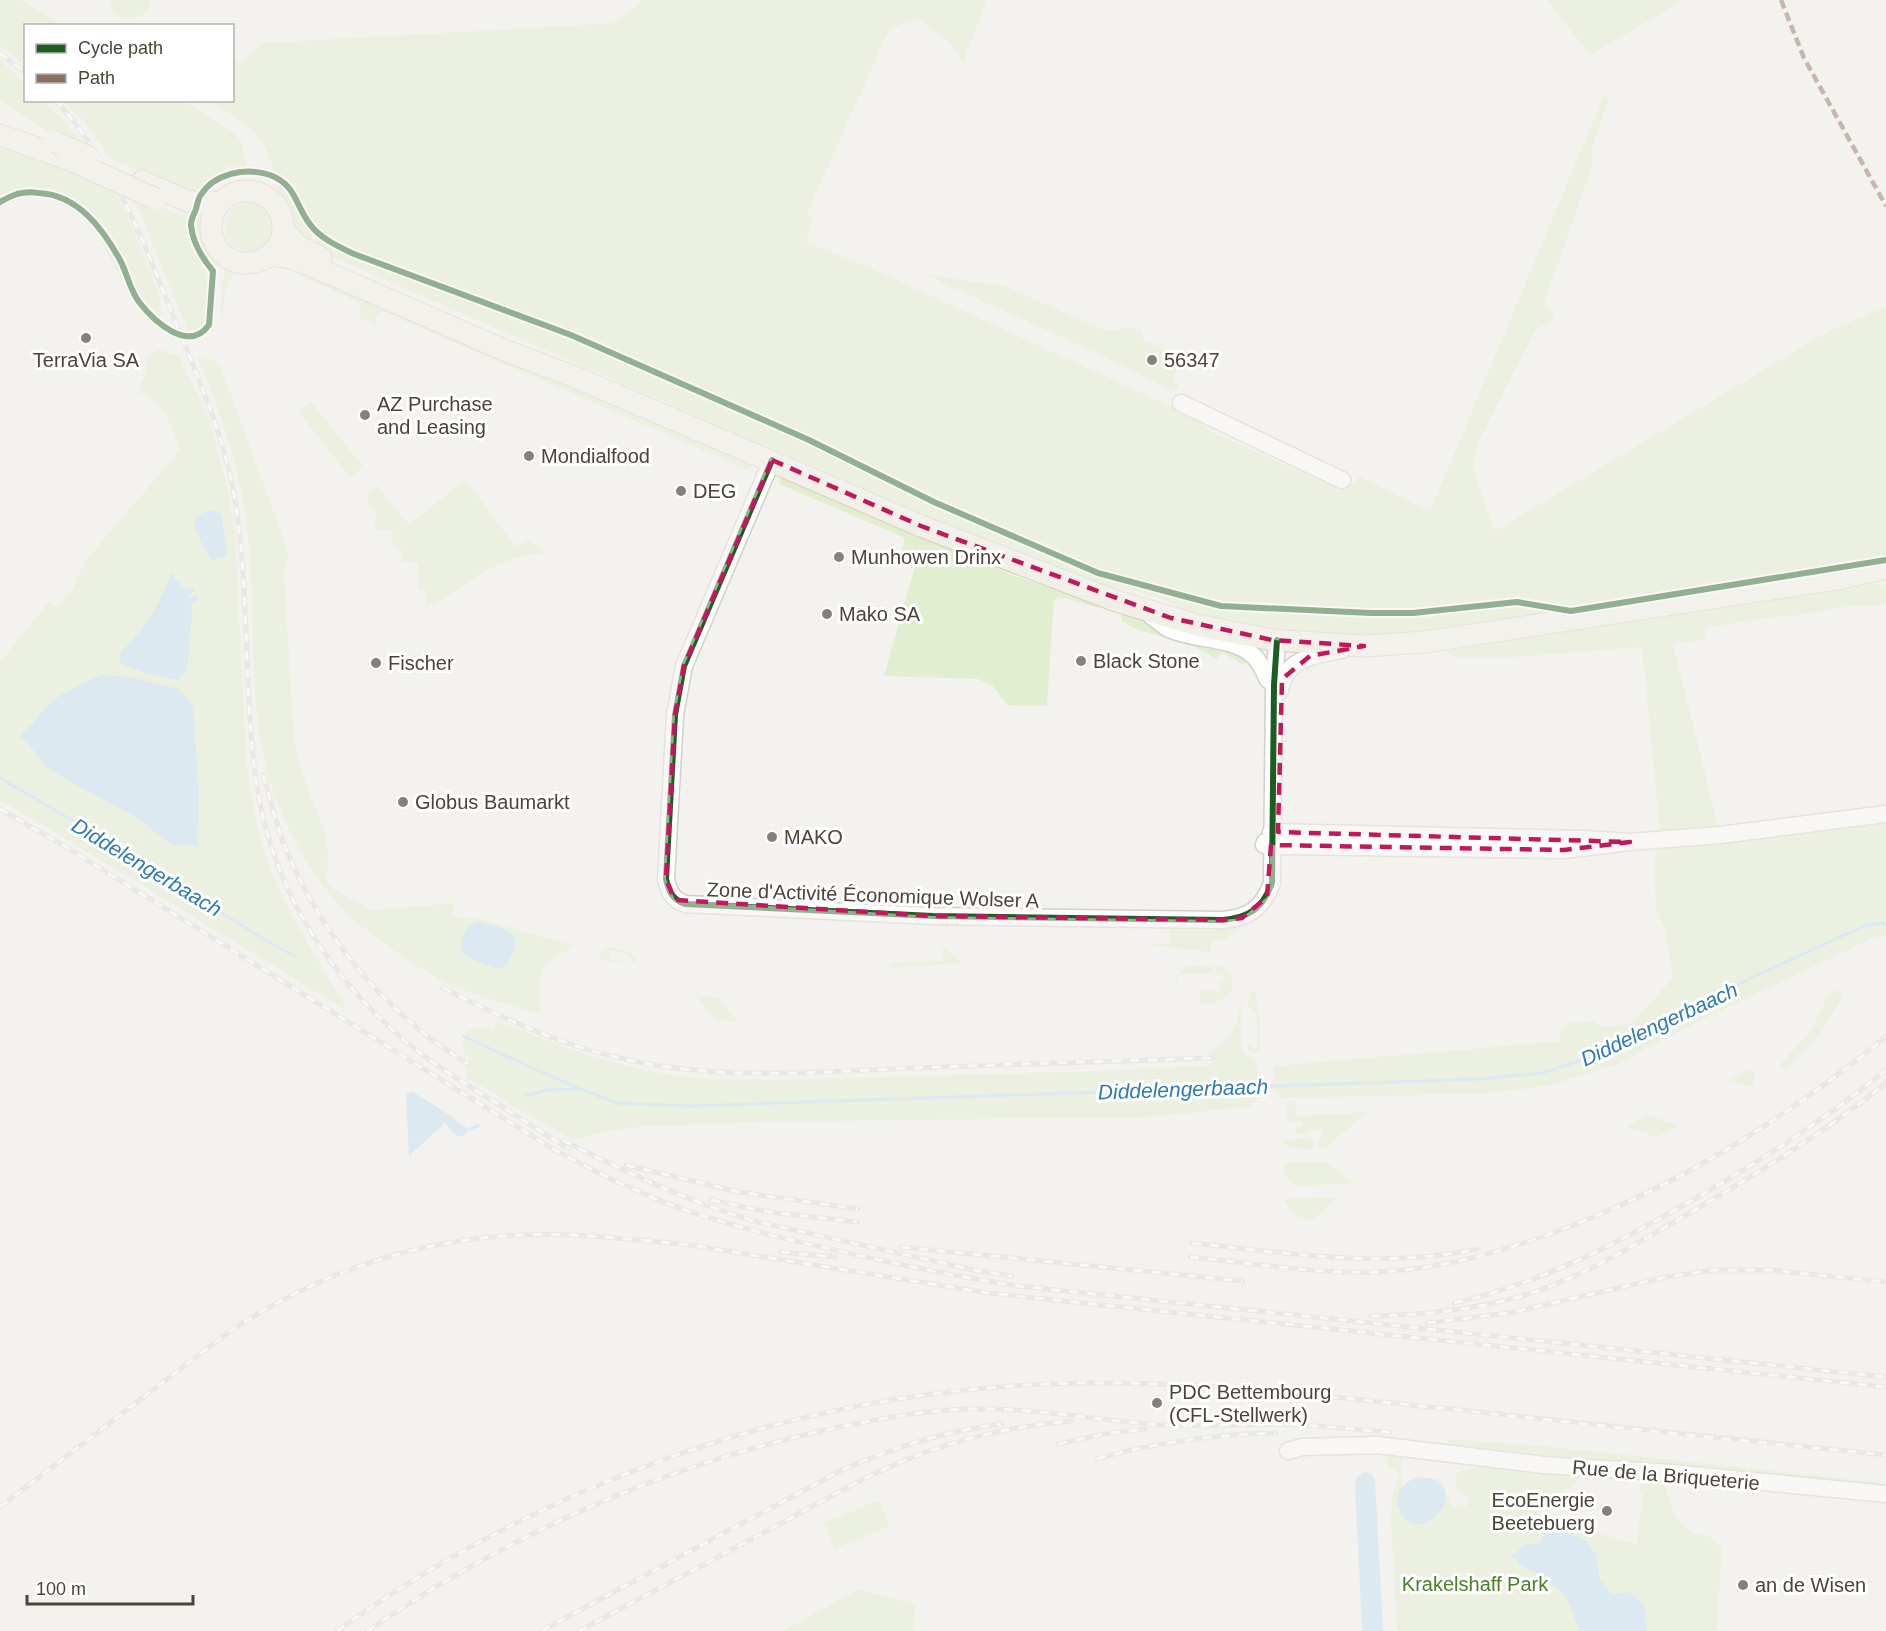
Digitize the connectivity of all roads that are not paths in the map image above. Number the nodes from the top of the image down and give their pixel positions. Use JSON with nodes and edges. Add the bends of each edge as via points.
{"nodes":[{"id":1,"x":0,"y":123,"type":"edge"},
{"id":2,"x":0,"y":135,"type":"edge"},
{"id":3,"x":221,"y":202,"type":"junction"},
{"id":4,"x":284,"y":228,"type":"junction"},
{"id":5,"x":211,"y":230,"type":"junction"},
{"id":6,"x":270,"y":255,"type":"junction"},
{"id":7,"x":580,"y":378,"type":"junction"},
{"id":8,"x":1181,"y":403,"type":"dead end"},
{"id":9,"x":772,"y":460,"type":"junction"},
{"id":10,"x":1342,"y":480,"type":"dead end"},
{"id":11,"x":1886,"y":568,"type":"edge"},
{"id":12,"x":1886,"y":577,"type":"edge"},
{"id":13,"x":1837,"y":579,"type":"junction"},
{"id":14,"x":1142,"y":609,"type":"junction"},
{"id":15,"x":1274,"y":640,"type":"junction"},
{"id":16,"x":1364,"y":646,"type":"junction"},
{"id":17,"x":1268,"y":680,"type":"junction"},
{"id":18,"x":1885,"y":814,"type":"edge"},
{"id":19,"x":1273,"y":837,"type":"junction"},
{"id":20,"x":1288,"y":1451,"type":"dead end"},
{"id":21,"x":1886,"y":1494,"type":"edge"}],
"edges":[{"from":1,"to":3,"type":"main road","bridge":true,"via":[[198,203]]},
{"from":2,"to":5,"type":"main road","bridge":true,"via":[[68,159],[180,210]]},
{"from":3,"to":4,"type":"main road","via":[[238,191],[262,193],[279,208]]},
{"from":3,"to":5,"type":"main road"},
{"from":4,"to":6,"type":"main road"},
{"from":4,"to":7,"type":"main road","via":[[297,245],[309,252],[511,342]]},
{"from":5,"to":6,"type":"main road","via":[[217,247],[232,260],[252,263]]},
{"from":6,"to":7,"type":"main road","via":[[305,263],[504,350]]},
{"from":7,"to":9,"type":"main road"},
{"from":8,"to":10,"type":"street"},
{"from":9,"to":14,"type":"main road","via":[[921,526]]},
{"from":9,"to":19,"type":"street","name":"Zone d'Activité Économique Wolser A","via":[[684,666],[675,715],[666,879],[675,900],[685,904],[933,916],[1242,918],[1267,897],[1272,883]]},
{"from":11,"to":13,"type":"main road"},
{"from":12,"to":13,"type":"main road"},
{"from":13,"to":16,"type":"main road","via":[[1456,638]]},
{"from":14,"to":15,"type":"main road","via":[[1197,625]]},
{"from":14,"to":17,"type":"street","via":[[1168,628],[1239,646],[1257,660]]},
{"from":15,"to":16,"type":"main road"},
{"from":15,"to":17,"type":"street"},
{"from":15,"to":19,"type":"street","name":"Zone d'Activité Économique Wolser A"},
{"from":16,"to":19,"type":"street","via":[[1310,656],[1294,665],[1282,679]]},
{"from":17,"to":19,"type":"street","via":[[1264,845]]},
{"from":18,"to":19,"type":"street","via":[[1564,850]]},
{"from":20,"to":21,"type":"street","name":"Rue de la Briqueterie","via":[[1368,1445],[1544,1465]]}]}
